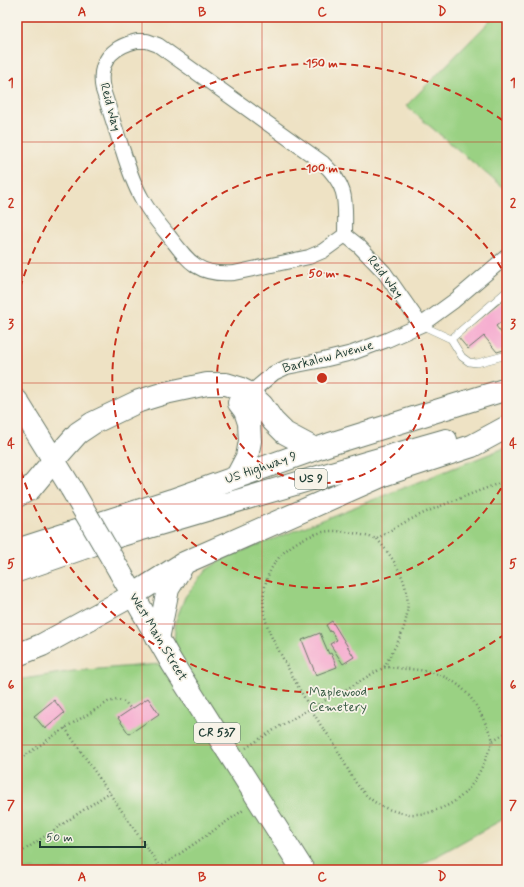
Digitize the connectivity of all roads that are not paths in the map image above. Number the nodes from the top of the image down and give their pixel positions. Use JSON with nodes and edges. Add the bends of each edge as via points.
{"nodes":[{"id":1,"x":345,"y":235,"type":"junction"},
{"id":2,"x":507,"y":256,"type":"edge"},
{"id":3,"x":507,"y":291,"type":"edge"},
{"id":4,"x":421,"y":325,"type":"junction"},
{"id":5,"x":451,"y":339,"type":"junction"},
{"id":6,"x":507,"y":355,"type":"edge"},
{"id":7,"x":507,"y":389,"type":"edge"},
{"id":8,"x":244,"y":398,"type":"junction"},
{"id":9,"x":17,"y":401,"type":"edge"},
{"id":10,"x":507,"y":422,"type":"edge"},
{"id":11,"x":507,"y":427,"type":"edge"},
{"id":12,"x":315,"y":449,"type":"junction"},
{"id":13,"x":54,"y":460,"type":"junction"},
{"id":14,"x":237,"y":476,"type":"junction"},
{"id":15,"x":17,"y":496,"type":"edge"},
{"id":16,"x":17,"y":550,"type":"edge"},
{"id":17,"x":184,"y":563,"type":"junction"},
{"id":18,"x":17,"y":571,"type":"edge"},
{"id":19,"x":133,"y":595,"type":"junction"},
{"id":20,"x":158,"y":639,"type":"junction"},
{"id":21,"x":17,"y":654,"type":"edge"},
{"id":22,"x":303,"y":870,"type":"edge"}],
"edges":[{"from":1,"to":1,"type":"street","name":"Reid Way","via":[[345,198],[334,173],[323,163],[158,46],[147,41],[137,41],[116,48],[109,55],[102,71],[101,83],[133,180],[151,213],[191,263],[207,272],[234,273],[309,257],[323,251]]},
{"from":1,"to":4,"type":"street","name":"Reid Way","via":[[360,246],[380,267]]},
{"from":2,"to":4,"type":"street","name":"Barkalow Avenue"},
{"from":3,"to":5,"type":"lane"},
{"from":4,"to":5,"type":"lane"},
{"from":4,"to":8,"type":"street","name":"Barkalow Avenue","via":[[352,353],[287,367],[274,373]]},
{"from":5,"to":6,"type":"lane","via":[[462,357],[469,362],[477,363]]},
{"from":7,"to":12,"type":"main road","name":"US Highway 9","number":"US 9"},
{"from":8,"to":12,"type":"main road","via":[[262,404],[273,422],[285,433]]},
{"from":8,"to":13,"type":"main road","via":[[239,388],[226,384],[207,384],[139,401],[78,433]]},
{"from":8,"to":14,"type":"main road","via":[[250,441],[247,457]]},
{"from":9,"to":13,"type":"main road","name":"West Main Street","number":"CR 537"},
{"from":10,"to":18,"type":"main road","name":"US Highway 9","number":"US 9","via":[[122,535]]},
{"from":11,"to":17,"type":"main road","via":[[472,446],[386,474]]},
{"from":12,"to":14,"type":"main road","name":"US Highway 9","number":"US 9"},
{"from":13,"to":15,"type":"main road","via":[[30,489]]},
{"from":13,"to":19,"type":"main road","name":"West Main Street","number":"CR 537","bridge":true},
{"from":14,"to":16,"type":"main road","name":"US Highway 9","number":"US 9","via":[[172,500]]},
{"from":17,"to":19,"type":"main road"},
{"from":17,"to":20,"type":"main road","via":[[168,589]]},
{"from":19,"to":20,"type":"main road","name":"West Main Street","number":"CR 537"},
{"from":19,"to":21,"type":"main road","via":[[42,645]]},
{"from":20,"to":22,"type":"main road","name":"West Main Street","number":"CR 537"}]}
